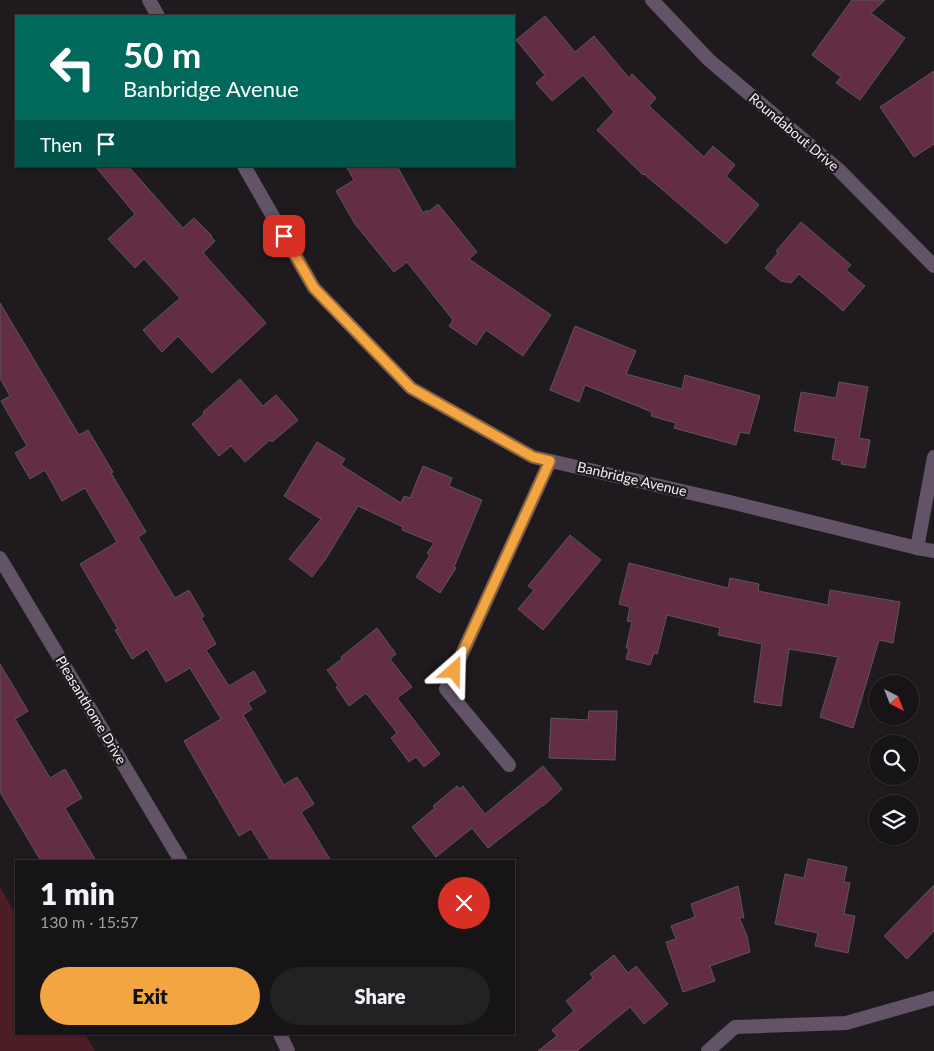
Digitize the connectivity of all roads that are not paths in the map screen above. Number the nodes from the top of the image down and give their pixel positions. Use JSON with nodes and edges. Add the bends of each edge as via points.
{"nodes":[{"id":1,"x":149,"y":0,"type":"edge"},
{"id":2,"x":652,"y":0,"type":"edge"},
{"id":3,"x":157,"y":15,"type":"edge"},
{"id":4,"x":245,"y":167,"type":"edge"},
{"id":5,"x":934,"y":266,"type":"edge"},
{"id":6,"x":934,"y":457,"type":"edge"},
{"id":7,"x":550,"y":461,"type":"junction"},
{"id":8,"x":917,"y":548,"type":"junction"},
{"id":9,"x":934,"y":551,"type":"edge"},
{"id":10,"x":0,"y":558,"type":"edge"},
{"id":11,"x":509,"y":765,"type":"dead end"},
{"id":12,"x":180,"y":860,"type":"edge"},
{"id":13,"x":934,"y":998,"type":"edge"},
{"id":14,"x":280,"y":1035,"type":"edge"},
{"id":15,"x":288,"y":1051,"type":"edge"},
{"id":16,"x":708,"y":1051,"type":"edge"}],
"edges":[{"from":1,"to":3,"type":"street"},
{"from":2,"to":5,"type":"street","name":"Roundabout Drive","via":[[709,60],[838,170]]},
{"from":4,"to":7,"type":"street","name":"Banbridge Avenue","via":[[314,288],[411,388],[533,457]]},
{"from":6,"to":8,"type":"street"},
{"from":7,"to":8,"type":"street","name":"Banbridge Avenue"},
{"from":7,"to":11,"type":"street","via":[[446,689]]},
{"from":8,"to":9,"type":"street","name":"Banbridge Avenue"},
{"from":10,"to":12,"type":"street","name":"Pleasanthome Drive"},
{"from":13,"to":16,"type":"street","via":[[846,1023],[735,1027]]},
{"from":14,"to":15,"type":"street"}]}
